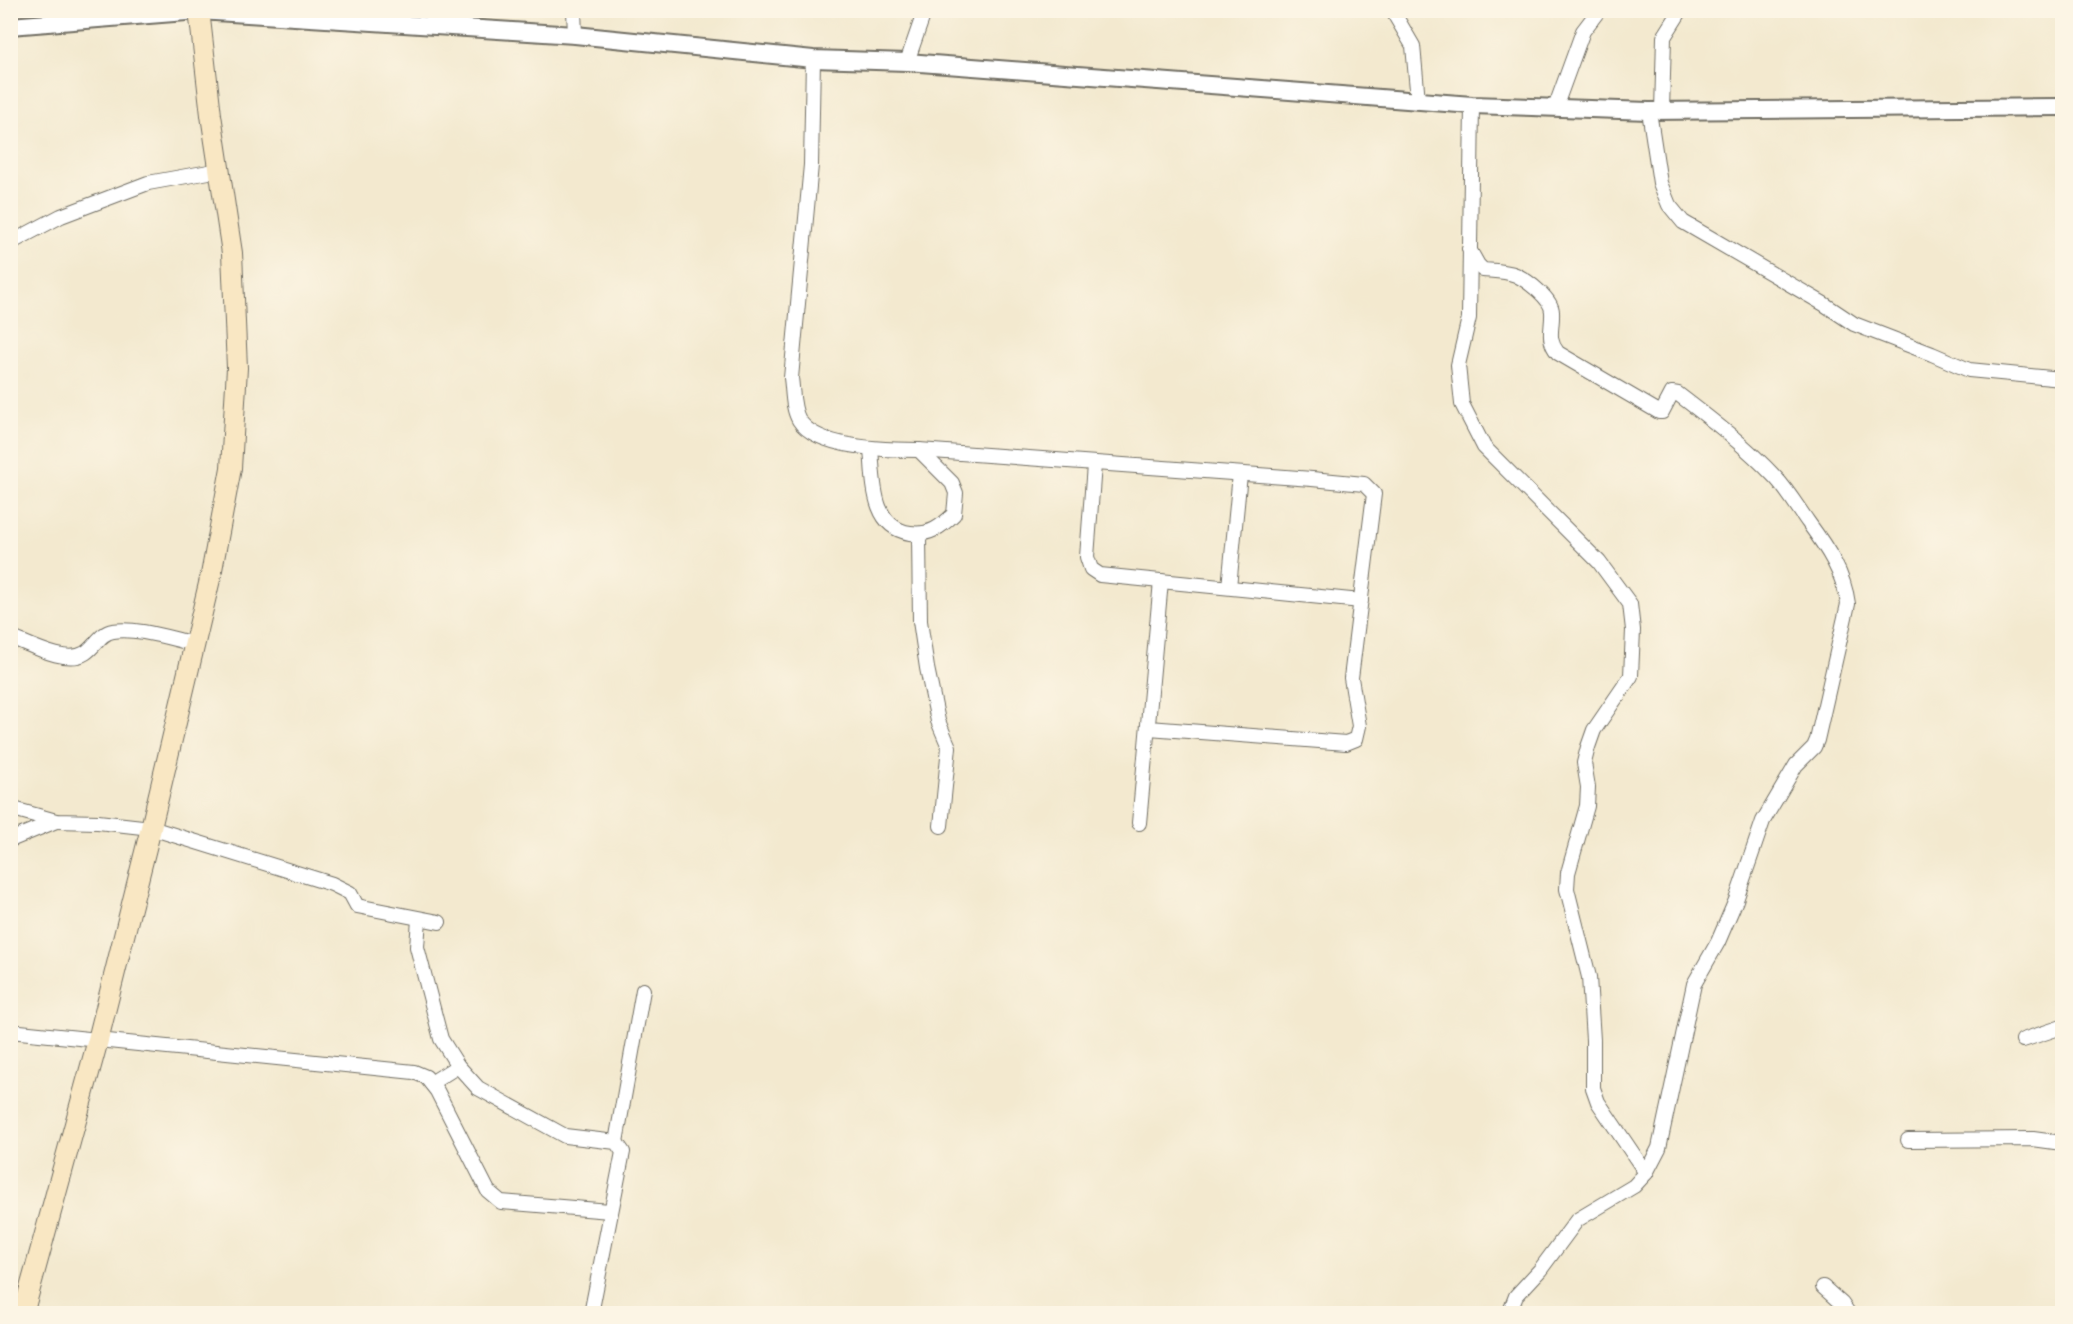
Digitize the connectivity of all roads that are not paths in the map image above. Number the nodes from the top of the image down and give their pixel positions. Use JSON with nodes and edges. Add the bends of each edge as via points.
{"nodes":[{"id":1,"x":574,"y":10,"type":"edge"},
{"id":2,"x":925,"y":10,"type":"edge"},
{"id":3,"x":1392,"y":10,"type":"edge"},
{"id":4,"x":1599,"y":10,"type":"edge"},
{"id":5,"x":1681,"y":10,"type":"edge"},
{"id":6,"x":199,"y":11,"type":"edge"},
{"id":7,"x":10,"y":26,"type":"edge"},
{"id":8,"x":575,"y":36,"type":"junction"},
{"id":9,"x":813,"y":59,"type":"junction"},
{"id":10,"x":907,"y":62,"type":"junction"},
{"id":11,"x":1418,"y":100,"type":"junction"},
{"id":12,"x":1472,"y":105,"type":"junction"},
{"id":13,"x":2062,"y":106,"type":"edge"},
{"id":14,"x":1555,"y":108,"type":"junction"},
{"id":15,"x":1655,"y":111,"type":"junction"},
{"id":16,"x":220,"y":170,"type":"junction"},
{"id":17,"x":10,"y":243,"type":"edge"},
{"id":18,"x":1469,"y":249,"type":"junction"},
{"id":19,"x":2062,"y":379,"type":"edge"},
{"id":20,"x":871,"y":449,"type":"junction"},
{"id":21,"x":919,"y":450,"type":"junction"},
{"id":22,"x":1094,"y":465,"type":"junction"},
{"id":23,"x":1240,"y":474,"type":"junction"},
{"id":24,"x":919,"y":535,"type":"junction"},
{"id":25,"x":1161,"y":581,"type":"junction"},
{"id":26,"x":1229,"y":587,"type":"junction"},
{"id":27,"x":1361,"y":601,"type":"junction"},
{"id":28,"x":10,"y":637,"type":"edge"},
{"id":29,"x":195,"y":644,"type":"junction"},
{"id":30,"x":1149,"y":728,"type":"junction"},
{"id":31,"x":10,"y":808,"type":"edge"},
{"id":32,"x":56,"y":821,"type":"junction"},
{"id":33,"x":1139,"y":824,"type":"dead end"},
{"id":34,"x":941,"y":826,"type":"dead end"},
{"id":35,"x":151,"y":828,"type":"junction"},
{"id":36,"x":10,"y":840,"type":"edge"},
{"id":37,"x":419,"y":919,"type":"junction"},
{"id":38,"x":440,"y":922,"type":"dead end"},
{"id":39,"x":643,"y":990,"type":"dead end"},
{"id":40,"x":2062,"y":1027,"type":"edge"},
{"id":41,"x":10,"y":1031,"type":"edge"},
{"id":42,"x":98,"y":1040,"type":"junction"},
{"id":43,"x":2023,"y":1040,"type":"dead end"},
{"id":44,"x":458,"y":1065,"type":"junction"},
{"id":45,"x":431,"y":1083,"type":"junction"},
{"id":46,"x":1908,"y":1140,"type":"dead end"},
{"id":47,"x":616,"y":1142,"type":"junction"},
{"id":48,"x":2062,"y":1143,"type":"edge"},
{"id":49,"x":1646,"y":1173,"type":"junction"},
{"id":50,"x":610,"y":1211,"type":"junction"},
{"id":51,"x":1823,"y":1287,"type":"dead end"},
{"id":52,"x":23,"y":1314,"type":"edge"},
{"id":53,"x":591,"y":1314,"type":"edge"},
{"id":54,"x":1509,"y":1314,"type":"edge"},
{"id":55,"x":1849,"y":1314,"type":"edge"}],
"edges":[{"from":1,"to":8,"type":"street"},
{"from":2,"to":10,"type":"street"},
{"from":3,"to":11,"type":"street","via":[[1413,46]]},
{"from":4,"to":14,"type":"street","via":[[1583,31]]},
{"from":5,"to":15,"type":"street","via":[[1664,37]]},
{"from":6,"to":7,"type":"street"},
{"from":6,"to":8,"type":"street"},
{"from":6,"to":16,"type":"main road"},
{"from":8,"to":9,"type":"street"},
{"from":9,"to":10,"type":"street"},
{"from":9,"to":20,"type":"street","via":[[811,165],[793,401],[800,420],[816,435]]},
{"from":10,"to":11,"type":"street"},
{"from":11,"to":12,"type":"street"},
{"from":12,"to":14,"type":"street"},
{"from":12,"to":18,"type":"street"},
{"from":13,"to":15,"type":"street"},
{"from":14,"to":15,"type":"street"},
{"from":15,"to":19,"type":"street","via":[[1660,183],[1669,205],[1683,222],[1854,324],[1969,370]]},
{"from":16,"to":17,"type":"street","via":[[148,183],[62,216]]},
{"from":16,"to":29,"type":"main road","via":[[232,253],[237,368],[231,468]]},
{"from":18,"to":49,"type":"street","via":[[1469,318],[1458,365],[1462,404],[1484,447],[1599,562],[1630,604],[1631,675],[1594,729],[1588,747],[1584,763],[1587,806],[1568,873],[1568,889],[1589,977],[1593,1088],[1598,1102]]},
{"from":18,"to":49,"type":"street","via":[[1483,270],[1516,275],[1550,303],[1550,339],[1558,353],[1659,412],[1672,393],[1678,394],[1732,436],[1783,488],[1822,541],[1846,590],[1846,618],[1817,740],[1796,765],[1763,821],[1736,900],[1694,984],[1659,1148]]},
{"from":20,"to":21,"type":"street"},
{"from":20,"to":24,"type":"street","via":[[878,506],[887,522],[899,531]]},
{"from":21,"to":22,"type":"street"},
{"from":21,"to":24,"type":"street","via":[[952,483],[956,493],[954,514],[939,529]]},
{"from":22,"to":23,"type":"street"},
{"from":22,"to":25,"type":"street","via":[[1087,556],[1091,569],[1100,575]]},
{"from":23,"to":26,"type":"street"},
{"from":23,"to":27,"type":"street","via":[[1364,484],[1374,494]]},
{"from":24,"to":34,"type":"street","via":[[926,659],[938,721],[949,747]]},
{"from":25,"to":26,"type":"street"},
{"from":25,"to":30,"type":"street"},
{"from":26,"to":27,"type":"street"},
{"from":27,"to":30,"type":"street","via":[[1351,678],[1359,726],[1356,739],[1346,743]]},
{"from":28,"to":29,"type":"street","via":[[62,656],[85,653],[103,634],[123,630]]},
{"from":29,"to":35,"type":"main road"},
{"from":30,"to":33,"type":"street"},
{"from":31,"to":32,"type":"street"},
{"from":32,"to":35,"type":"street"},
{"from":32,"to":36,"type":"street"},
{"from":35,"to":37,"type":"street","via":[[332,884],[350,893],[357,906]]},
{"from":35,"to":42,"type":"main road"},
{"from":37,"to":38,"type":"street"},
{"from":37,"to":44,"type":"street","via":[[417,947],[435,1019],[441,1039]]},
{"from":39,"to":47,"type":"street"},
{"from":40,"to":43,"type":"street"},
{"from":41,"to":42,"type":"street"},
{"from":42,"to":45,"type":"street","via":[[414,1072]]},
{"from":42,"to":52,"type":"main road"},
{"from":44,"to":45,"type":"street"},
{"from":44,"to":47,"type":"street","via":[[478,1088],[565,1136]]},
{"from":45,"to":50,"type":"street","via":[[495,1199]]},
{"from":46,"to":48,"type":"street","via":[[2033,1139]]},
{"from":47,"to":50,"type":"street","via":[[622,1152]]},
{"from":49,"to":54,"type":"street","via":[[1635,1186],[1576,1220],[1516,1296]]},
{"from":50,"to":53,"type":"street"},
{"from":51,"to":55,"type":"street"}]}
